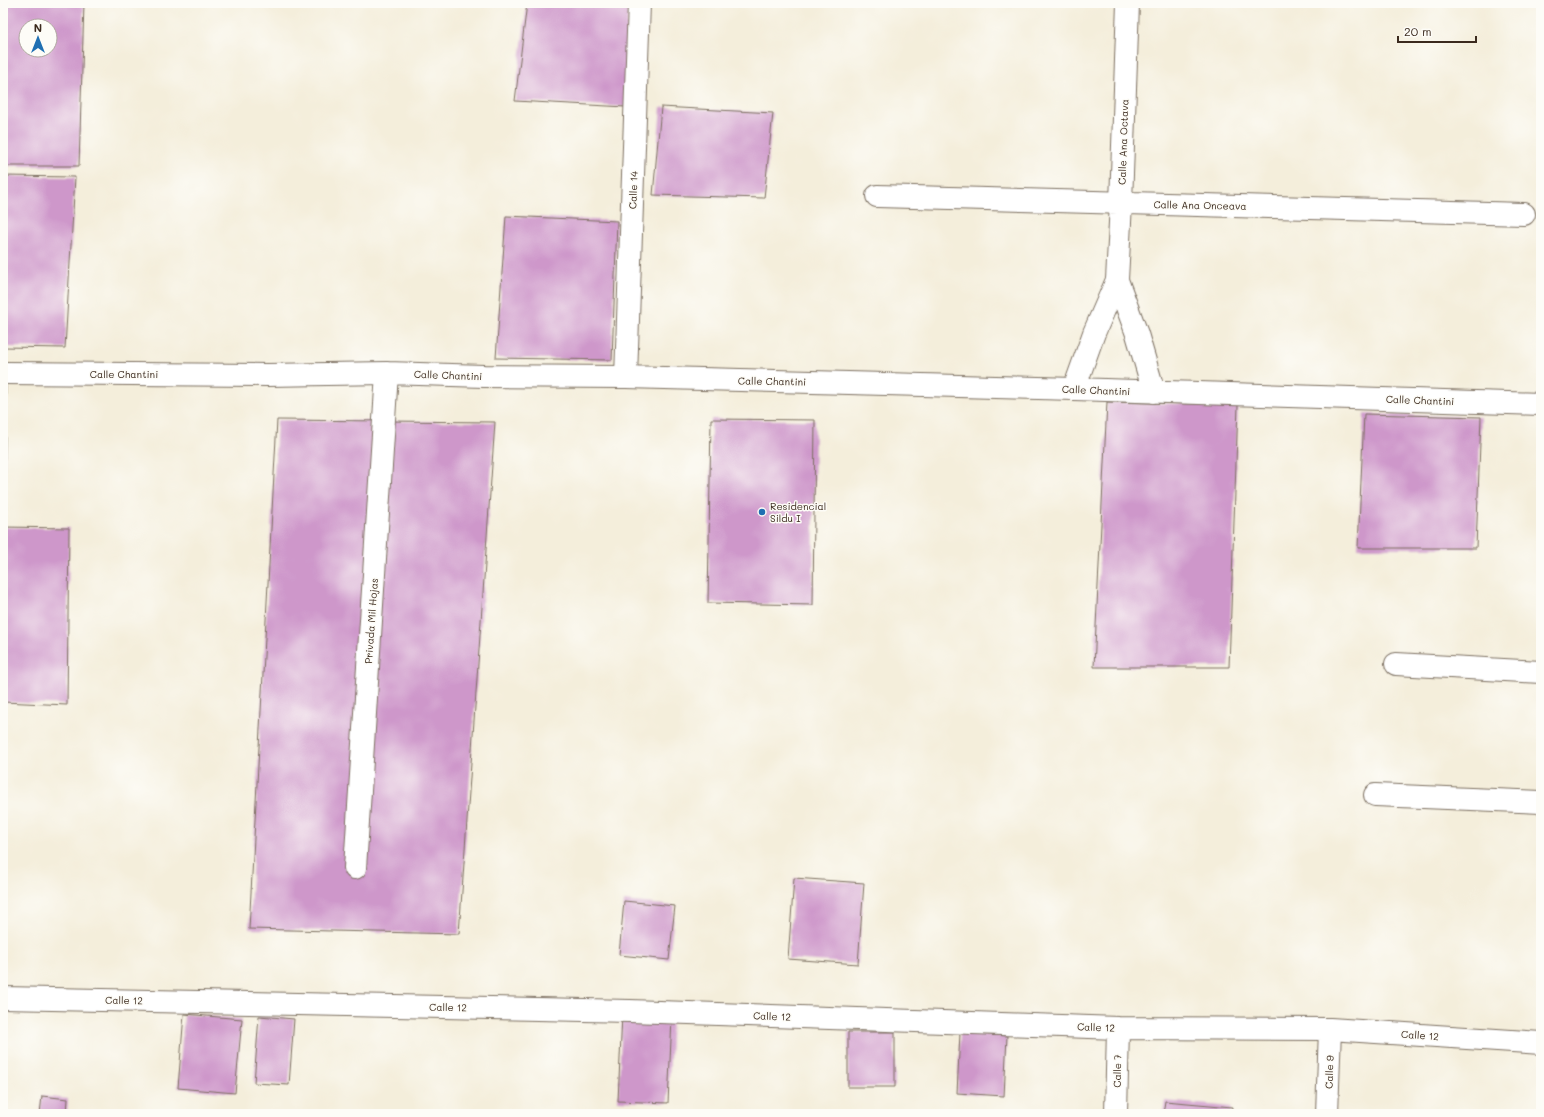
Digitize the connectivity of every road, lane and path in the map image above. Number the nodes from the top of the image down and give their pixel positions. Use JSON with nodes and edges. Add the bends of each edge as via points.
{"nodes":[{"id":1,"x":639,"y":3,"type":"edge"},
{"id":2,"x":1128,"y":3,"type":"edge"},
{"id":3,"x":877,"y":196,"type":"dead end"},
{"id":4,"x":1121,"y":203,"type":"junction"},
{"id":5,"x":1524,"y":214,"type":"dead end"},
{"id":6,"x":1117,"y":280,"type":"junction"},
{"id":7,"x":3,"y":373,"type":"edge"},
{"id":8,"x":387,"y":373,"type":"junction"},
{"id":9,"x":626,"y":377,"type":"junction"},
{"id":10,"x":1074,"y":388,"type":"junction"},
{"id":11,"x":1154,"y":392,"type":"junction"},
{"id":12,"x":1541,"y":404,"type":"edge"},
{"id":13,"x":1396,"y":664,"type":"dead end"},
{"id":14,"x":1541,"y":672,"type":"edge"},
{"id":15,"x":1375,"y":795,"type":"dead end"},
{"id":16,"x":1541,"y":802,"type":"edge"},
{"id":17,"x":355,"y":868,"type":"dead end"},
{"id":18,"x":3,"y":998,"type":"edge"},
{"id":19,"x":1118,"y":1028,"type":"junction"},
{"id":20,"x":1330,"y":1029,"type":"junction"},
{"id":21,"x":1541,"y":1043,"type":"edge"},
{"id":22,"x":1116,"y":1114,"type":"edge"},
{"id":23,"x":1327,"y":1114,"type":"edge"}],
"edges":[{"from":1,"to":9,"type":"street","name":"Calle 14"},
{"from":2,"to":4,"type":"street","name":"Calle Ana Octava"},
{"from":3,"to":4,"type":"street","name":"Calle Ana Onceava"},
{"from":4,"to":5,"type":"street","name":"Calle Ana Onceava"},
{"from":4,"to":6,"type":"street","name":"Calle Ana Octava"},
{"from":6,"to":10,"type":"street","name":"Calle Ana Octava"},
{"from":6,"to":11,"type":"street","name":"Calle Ana Octava","via":[[1137,334]]},
{"from":7,"to":8,"type":"street","name":"Calle Chantini"},
{"from":8,"to":9,"type":"street","name":"Calle Chantini"},
{"from":8,"to":17,"type":"street","name":"Privada Mil Hojas"},
{"from":9,"to":10,"type":"street","name":"Calle Chantini"},
{"from":10,"to":11,"type":"street","name":"Calle Chantini"},
{"from":11,"to":12,"type":"street","name":"Calle Chantini"},
{"from":13,"to":14,"type":"street"},
{"from":15,"to":16,"type":"street"},
{"from":18,"to":19,"type":"street","name":"Calle 12","via":[[630,1011]]},
{"from":19,"to":20,"type":"street","name":"Calle 12"},
{"from":19,"to":22,"type":"street","name":"Calle 7"},
{"from":20,"to":21,"type":"street","name":"Calle 12"},
{"from":20,"to":23,"type":"street","name":"Calle 9"}]}
